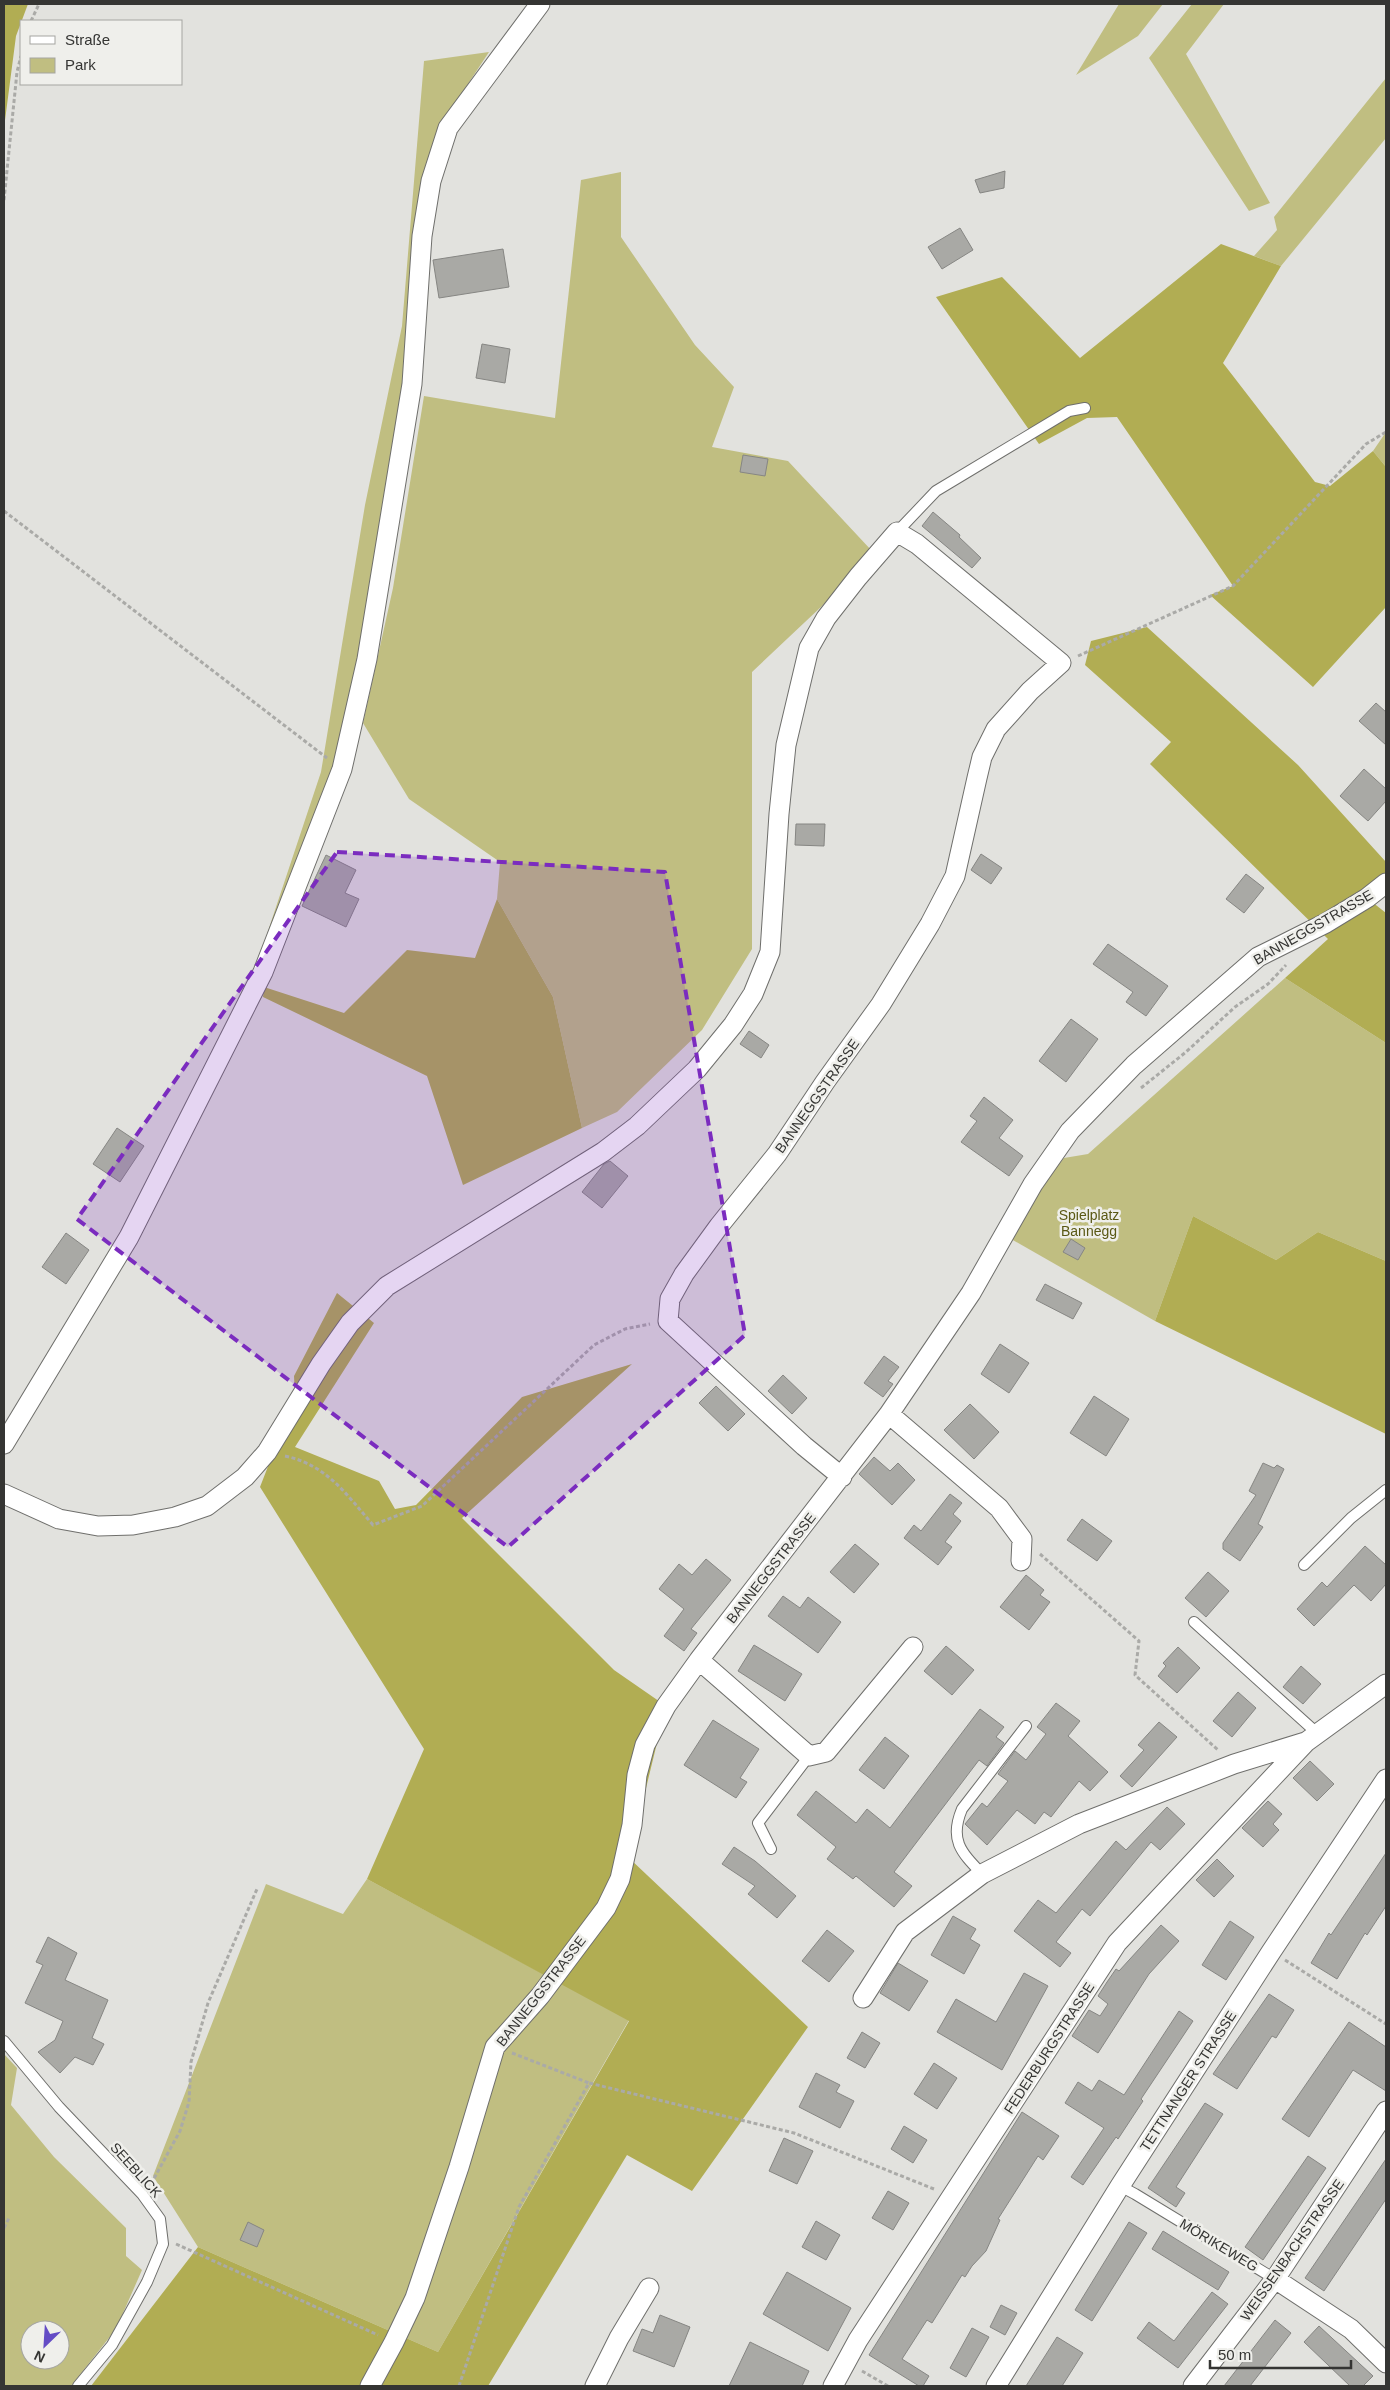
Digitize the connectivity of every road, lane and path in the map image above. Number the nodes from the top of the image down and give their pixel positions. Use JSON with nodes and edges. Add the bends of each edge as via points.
{"nodes":[{"id":1,"x":39,"y":4,"type":"edge"},
{"id":2,"x":540,"y":4,"type":"edge"},
{"id":3,"x":31,"y":20,"type":"edge"},
{"id":4,"x":20,"y":60,"type":"edge"},
{"id":5,"x":4,"y":200,"type":"edge"},
{"id":6,"x":1085,"y":408,"type":"dead end"},
{"id":7,"x":1386,"y":432,"type":"edge"},
{"id":8,"x":4,"y":512,"type":"edge"},
{"id":9,"x":897,"y":532,"type":"junction"},
{"id":10,"x":1061,"y":663,"type":"junction"},
{"id":11,"x":342,"y":769,"type":"junction"},
{"id":12,"x":1386,"y":883,"type":"edge"},
{"id":13,"x":1289,"y":962,"type":"dead end"},
{"id":14,"x":1140,"y":1088,"type":"dead end"},
{"id":15,"x":668,"y":1321,"type":"junction"},
{"id":16,"x":889,"y":1414,"type":"junction"},
{"id":17,"x":4,"y":1444,"type":"edge"},
{"id":18,"x":268,"y":1452,"type":"junction"},
{"id":19,"x":842,"y":1477,"type":"junction"},
{"id":20,"x":1386,"y":1490,"type":"edge"},
{"id":21,"x":4,"y":1494,"type":"edge"},
{"id":22,"x":1022,"y":1539,"type":"junction"},
{"id":23,"x":1021,"y":1561,"type":"dead end"},
{"id":24,"x":1304,"y":1565,"type":"dead end"},
{"id":25,"x":1194,"y":1622,"type":"dead end"},
{"id":26,"x":913,"y":1647,"type":"dead end"},
{"id":27,"x":699,"y":1660,"type":"junction"},
{"id":28,"x":1386,"y":1684,"type":"edge"},
{"id":29,"x":1026,"y":1726,"type":"dead end"},
{"id":30,"x":1312,"y":1738,"type":"junction"},
{"id":31,"x":809,"y":1756,"type":"junction"},
{"id":32,"x":1234,"y":1764,"type":"junction"},
{"id":33,"x":1386,"y":1779,"type":"edge"},
{"id":34,"x":770,"y":1850,"type":"dead end"},
{"id":35,"x":982,"y":1874,"type":"junction"},
{"id":36,"x":257,"y":1888,"type":"dead end"},
{"id":37,"x":1302,"y":1970,"type":"dead end"},
{"id":38,"x":863,"y":1998,"type":"dead end"},
{"id":39,"x":1386,"y":2024,"type":"edge"},
{"id":40,"x":4,"y":2041,"type":"edge"},
{"id":41,"x":495,"y":2047,"type":"junction"},
{"id":42,"x":589,"y":2082,"type":"junction"},
{"id":43,"x":1386,"y":2111,"type":"edge"},
{"id":44,"x":1120,"y":2186,"type":"junction"},
{"id":45,"x":142,"y":2194,"type":"junction"},
{"id":46,"x":953,"y":2196,"type":"junction"},
{"id":47,"x":9,"y":2218,"type":"dead end"},
{"id":48,"x":4,"y":2228,"type":"edge"},
{"id":49,"x":162,"y":2237,"type":"junction"},
{"id":50,"x":1275,"y":2279,"type":"junction"},
{"id":51,"x":649,"y":2288,"type":"dead end"},
{"id":52,"x":394,"y":2342,"type":"junction"},
{"id":53,"x":846,"y":2362,"type":"junction"},
{"id":54,"x":1386,"y":2363,"type":"edge"},
{"id":55,"x":78,"y":2386,"type":"edge"},
{"id":56,"x":370,"y":2386,"type":"edge"},
{"id":57,"x":458,"y":2386,"type":"edge"},
{"id":58,"x":595,"y":2386,"type":"edge"},
{"id":59,"x":833,"y":2386,"type":"edge"},
{"id":60,"x":888,"y":2386,"type":"edge"},
{"id":61,"x":996,"y":2386,"type":"edge"},
{"id":62,"x":1193,"y":2386,"type":"edge"}],
"edges":[{"from":1,"to":3,"type":"path"},
{"from":2,"to":11,"type":"street","via":[[448,128],[431,181],[422,236],[412,384],[367,659]]},
{"from":4,"to":5,"type":"path"},
{"from":6,"to":9,"type":"lane","via":[[1069,411],[936,491]]},
{"from":7,"to":10,"type":"path","via":[[1366,444],[1233,586]]},
{"from":8,"to":11,"type":"path"},
{"from":9,"to":10,"type":"street","via":[[925,550]]},
{"from":9,"to":18,"type":"street","via":[[831,611],[809,648],[786,745],[770,952],[753,994],[733,1025],[697,1069],[637,1126],[603,1152],[387,1286],[350,1322]]},
{"from":10,"to":15,"type":"street","name":"BANNEGGSTRASSE","via":[[1030,691],[988,742],[955,876],[930,924],[881,1004],[778,1154],[684,1274],[670,1300]]},
{"from":11,"to":17,"type":"street","via":[[263,972],[128,1237]]},
{"from":12,"to":16,"type":"street","name":"BANNEGGSTRASSE","via":[[1326,923],[1258,957],[1134,1065],[1070,1131],[1033,1184],[971,1294]]},
{"from":13,"to":14,"type":"path","via":[[1268,984],[1235,1007]]},
{"from":15,"to":18,"type":"path","via":[[625,1329],[594,1345],[422,1506],[373,1525],[335,1480],[299,1459]]},
{"from":15,"to":19,"type":"street"},
{"from":16,"to":19,"type":"street","name":"BANNEGGSTRASSE"},
{"from":16,"to":22,"type":"street","via":[[999,1508]]},
{"from":18,"to":21,"type":"street","via":[[245,1477],[207,1506],[175,1517],[133,1525],[98,1526],[59,1519]]},
{"from":19,"to":27,"type":"street","name":"BANNEGGSTRASSE"},
{"from":20,"to":24,"type":"lane","via":[[1351,1518]]},
{"from":22,"to":23,"type":"street"},
{"from":22,"to":32,"type":"path","via":[[1140,1641],[1135,1676]]},
{"from":25,"to":30,"type":"lane"},
{"from":26,"to":31,"type":"street","via":[[826,1752]]},
{"from":27,"to":31,"type":"street"},
{"from":27,"to":41,"type":"street","name":"BANNEGGSTRASSE","via":[[666,1706],[644,1745],[620,1879],[606,1908],[540,1996]]},
{"from":28,"to":30,"type":"street","name":"FEDERBURGSTRASSE"},
{"from":29,"to":35,"type":"lane","via":[[962,1809],[957,1822],[960,1851]]},
{"from":30,"to":32,"type":"street","name":"FEDERBURGSTRASSE"},
{"from":30,"to":46,"type":"street","name":"FEDERBURGSTRASSE","via":[[1117,1943]]},
{"from":31,"to":34,"type":"lane","via":[[758,1823]]},
{"from":32,"to":35,"type":"street","name":"FEDERBURGSTRASSE","via":[[1079,1824]]},
{"from":33,"to":44,"type":"street","name":"TETTNANGER STRASSE"},
{"from":35,"to":38,"type":"street","name":"FEDERBURGSTRASSE","via":[[905,1932]]},
{"from":36,"to":45,"type":"path","via":[[208,2003],[191,2062],[189,2102],[180,2131],[150,2186]]},
{"from":37,"to":39,"type":"path"},
{"from":40,"to":45,"type":"lane","name":"SEEBLICK","via":[[59,2107]]},
{"from":41,"to":42,"type":"path"},
{"from":41,"to":52,"type":"street","name":"BANNEGGSTRASSE","via":[[414,2298]]},
{"from":42,"to":46,"type":"path","via":[[794,2133]]},
{"from":42,"to":57,"type":"path","via":[[520,2207]]},
{"from":43,"to":50,"type":"street","name":"WEISSENBACHSTRASSE"},
{"from":44,"to":50,"type":"lane","name":"MÖRIKEWEG"},
{"from":44,"to":61,"type":"street","name":"TETTNANGER STRASSE"},
{"from":45,"to":49,"type":"lane","name":"SEEBLICK","via":[[160,2219]]},
{"from":46,"to":53,"type":"street","name":"FEDERBURGSTRASSE"},
{"from":47,"to":48,"type":"path"},
{"from":49,"to":52,"type":"path"},
{"from":49,"to":55,"type":"lane","name":"SEEBLICK","via":[[147,2282],[112,2345]]},
{"from":50,"to":54,"type":"street","name":"MÖRIKEWEG","via":[[1352,2330]]},
{"from":50,"to":62,"type":"street","name":"WEISSENBACHSTRASSE"},
{"from":51,"to":58,"type":"street"},
{"from":52,"to":56,"type":"street","name":"BANNEGGSTRASSE"},
{"from":53,"to":59,"type":"street","name":"FEDERBURGSTRASSE"},
{"from":53,"to":60,"type":"path"}]}
